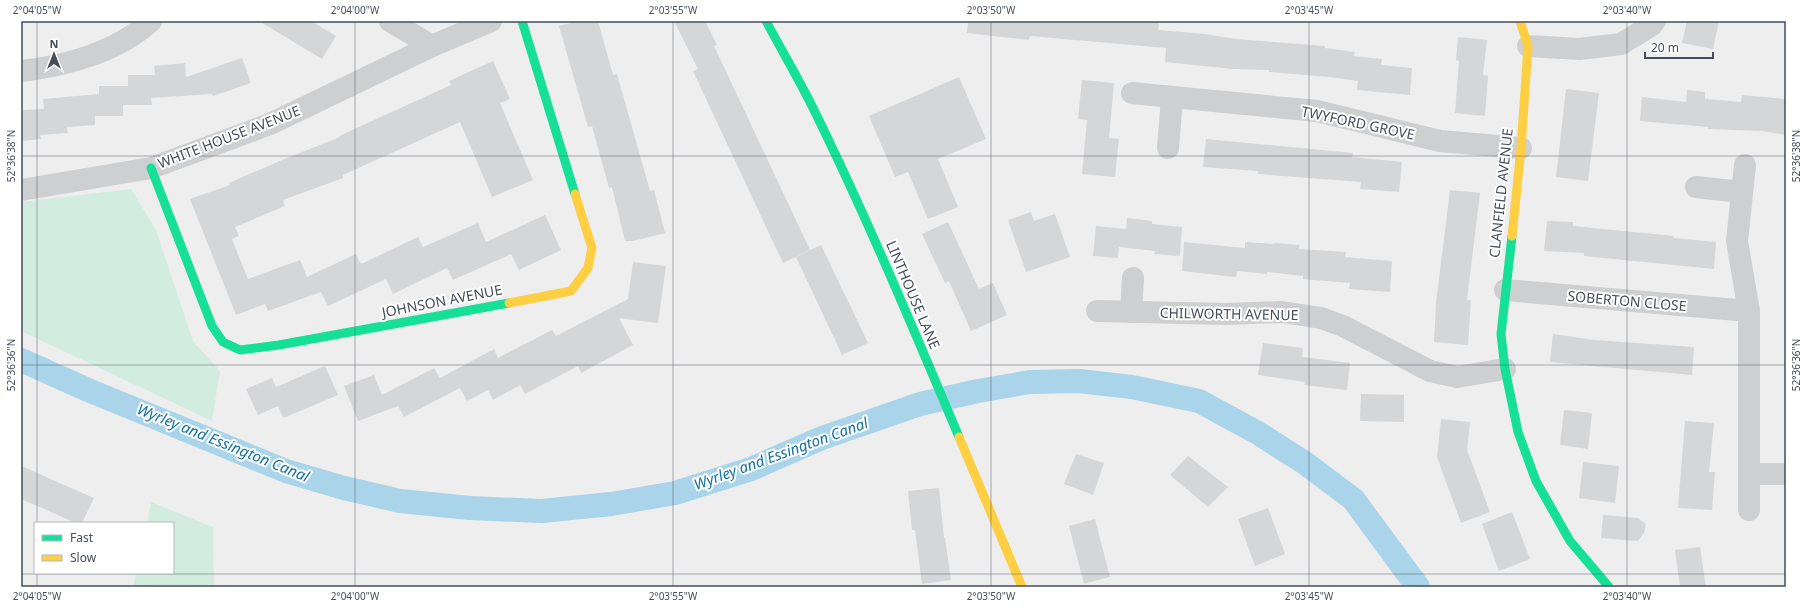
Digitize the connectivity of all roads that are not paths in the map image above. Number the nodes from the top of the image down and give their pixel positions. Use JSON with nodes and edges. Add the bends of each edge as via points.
{"nodes":[{"id":1,"x":151,"y":21,"type":"edge"},
{"id":2,"x":390,"y":21,"type":"edge"},
{"id":3,"x":491,"y":21,"type":"edge"},
{"id":4,"x":522,"y":21,"type":"edge"},
{"id":5,"x":766,"y":21,"type":"edge"},
{"id":6,"x":1520,"y":21,"type":"edge"},
{"id":7,"x":1655,"y":21,"type":"edge"},
{"id":8,"x":432,"y":46,"type":"junction"},
{"id":9,"x":1528,"y":46,"type":"junction"},
{"id":10,"x":23,"y":65,"type":"edge"},
{"id":11,"x":1132,"y":93,"type":"dead end"},
{"id":12,"x":1172,"y":98,"type":"junction"},
{"id":13,"x":1168,"y":148,"type":"dead end"},
{"id":14,"x":1521,"y":148,"type":"junction"},
{"id":15,"x":1745,"y":164,"type":"dead end"},
{"id":16,"x":151,"y":168,"type":"junction"},
{"id":17,"x":1696,"y":187,"type":"dead end"},
{"id":18,"x":21,"y":190,"type":"edge"},
{"id":19,"x":1742,"y":192,"type":"junction"},
{"id":20,"x":1133,"y":278,"type":"dead end"},
{"id":21,"x":1505,"y":290,"type":"junction"},
{"id":22,"x":1097,"y":311,"type":"dead end"},
{"id":23,"x":1749,"y":311,"type":"junction"},
{"id":24,"x":1131,"y":312,"type":"junction"},
{"id":25,"x":1505,"y":370,"type":"junction"},
{"id":26,"x":1749,"y":474,"type":"junction"},
{"id":27,"x":1782,"y":474,"type":"dead end"},
{"id":28,"x":1749,"y":510,"type":"dead end"},
{"id":29,"x":1022,"y":587,"type":"edge"},
{"id":30,"x":1609,"y":587,"type":"edge"}],
"edges":[{"from":1,"to":10,"type":"street","via":[[144,28],[114,45],[79,60]]},
{"from":2,"to":8,"type":"street"},
{"from":3,"to":8,"type":"street","name":"WHITE HOUSE AVENUE"},
{"from":4,"to":16,"type":"street","name":"JOHNSON AVENUE","via":[[592,248],[588,268],[571,291],[280,345],[240,350],[223,342],[212,326]]},
{"from":5,"to":29,"type":"street","name":"LINTHOUSE LANE","via":[[814,110],[894,282]]},
{"from":6,"to":9,"type":"street","name":"CLANFIELD AVENUE"},
{"from":7,"to":9,"type":"street","via":[[1621,44],[1579,49]]},
{"from":8,"to":16,"type":"street","name":"WHITE HOUSE AVENUE","via":[[270,124]]},
{"from":9,"to":14,"type":"street","name":"CLANFIELD AVENUE"},
{"from":11,"to":12,"type":"street","name":"TWYFORD GROVE"},
{"from":12,"to":13,"type":"street"},
{"from":12,"to":14,"type":"street","name":"TWYFORD GROVE","via":[[1317,111],[1440,141]]},
{"from":14,"to":21,"type":"street","name":"CLANFIELD AVENUE"},
{"from":15,"to":19,"type":"street"},
{"from":16,"to":18,"type":"street","name":"WHITE HOUSE AVENUE"},
{"from":17,"to":19,"type":"street"},
{"from":19,"to":23,"type":"street","via":[[1737,241]]},
{"from":20,"to":24,"type":"street"},
{"from":21,"to":23,"type":"street","name":"SOBERTON CLOSE"},
{"from":21,"to":25,"type":"street","name":"CLANFIELD AVENUE","via":[[1501,334]]},
{"from":22,"to":24,"type":"street","name":"CHILWORTH AVENUE"},
{"from":23,"to":26,"type":"street"},
{"from":24,"to":25,"type":"street","name":"CHILWORTH AVENUE","via":[[1282,312],[1321,318],[1343,326],[1430,371],[1457,377]]},
{"from":25,"to":30,"type":"street","name":"CLANFIELD AVENUE","via":[[1518,432],[1536,481],[1570,541]]},
{"from":26,"to":27,"type":"street"},
{"from":26,"to":28,"type":"street"}]}
